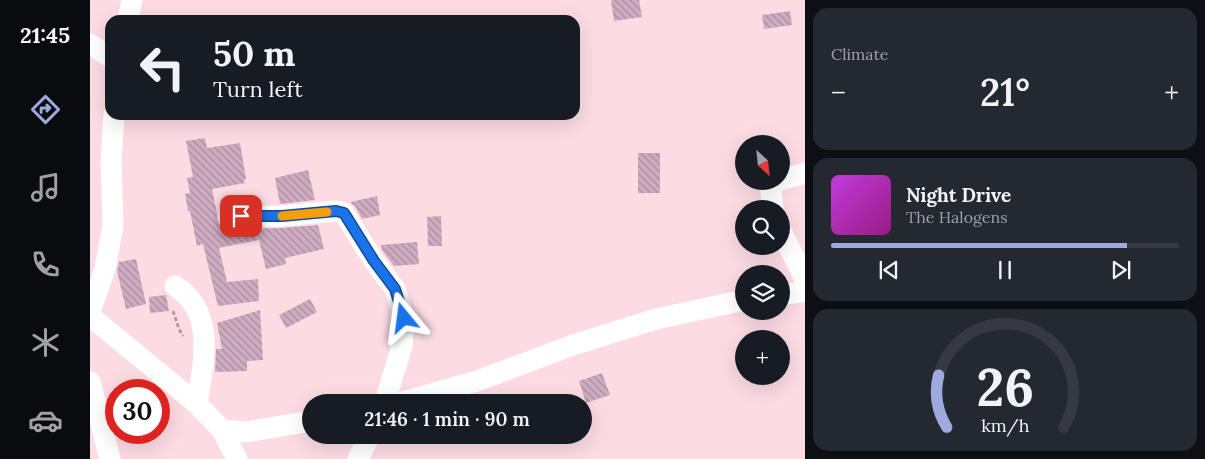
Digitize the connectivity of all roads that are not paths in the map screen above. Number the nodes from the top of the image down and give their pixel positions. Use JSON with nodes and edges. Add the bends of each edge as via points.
{"nodes":[{"id":1,"x":132,"y":0,"type":"edge"},
{"id":2,"x":129,"y":15,"type":"edge"},
{"id":3,"x":90,"y":44,"type":"edge"},
{"id":4,"x":105,"y":54,"type":"edge"},
{"id":5,"x":114,"y":120,"type":"edge"},
{"id":6,"x":805,"y":173,"type":"edge"},
{"id":7,"x":790,"y":177,"type":"edge"},
{"id":8,"x":229,"y":217,"type":"dead end"},
{"id":9,"x":790,"y":249,"type":"edge"},
{"id":10,"x":805,"y":279,"type":"edge"},
{"id":11,"x":175,"y":286,"type":"dead end"},
{"id":12,"x":805,"y":291,"type":"edge"},
{"id":13,"x":790,"y":293,"type":"edge"},
{"id":14,"x":735,"y":302,"type":"edge"},
{"id":15,"x":90,"y":314,"type":"edge"},
{"id":16,"x":90,"y":382,"type":"edge"},
{"id":17,"x":387,"y":394,"type":"edge"},
{"id":18,"x":431,"y":394,"type":"edge"},
{"id":19,"x":197,"y":404,"type":"junction"},
{"id":20,"x":302,"y":423,"type":"edge"},
{"id":21,"x":222,"y":430,"type":"junction"},
{"id":22,"x":366,"y":444,"type":"edge"},
{"id":23,"x":110,"y":459,"type":"edge"},
{"id":24,"x":237,"y":459,"type":"edge"},
{"id":25,"x":358,"y":459,"type":"edge"}],
"edges":[{"from":1,"to":2,"type":"street"},
{"from":3,"to":4,"type":"street"},
{"from":5,"to":15,"type":"street","via":[[113,225],[105,269]]},
{"from":6,"to":7,"type":"street"},
{"from":8,"to":17,"type":"street","via":[[344,213],[395,289],[404,318],[402,346]]},
{"from":9,"to":10,"type":"street"},
{"from":11,"to":19,"type":"street","via":[[194,303],[204,335],[205,352]]},
{"from":12,"to":13,"type":"street"},
{"from":14,"to":18,"type":"street","via":[[656,319],[573,344],[477,381]]},
{"from":15,"to":19,"type":"street"},
{"from":16,"to":23,"type":"street"},
{"from":19,"to":21,"type":"street"},
{"from":20,"to":21,"type":"street","via":[[246,432]]},
{"from":21,"to":24,"type":"street"},
{"from":22,"to":25,"type":"street"}]}
